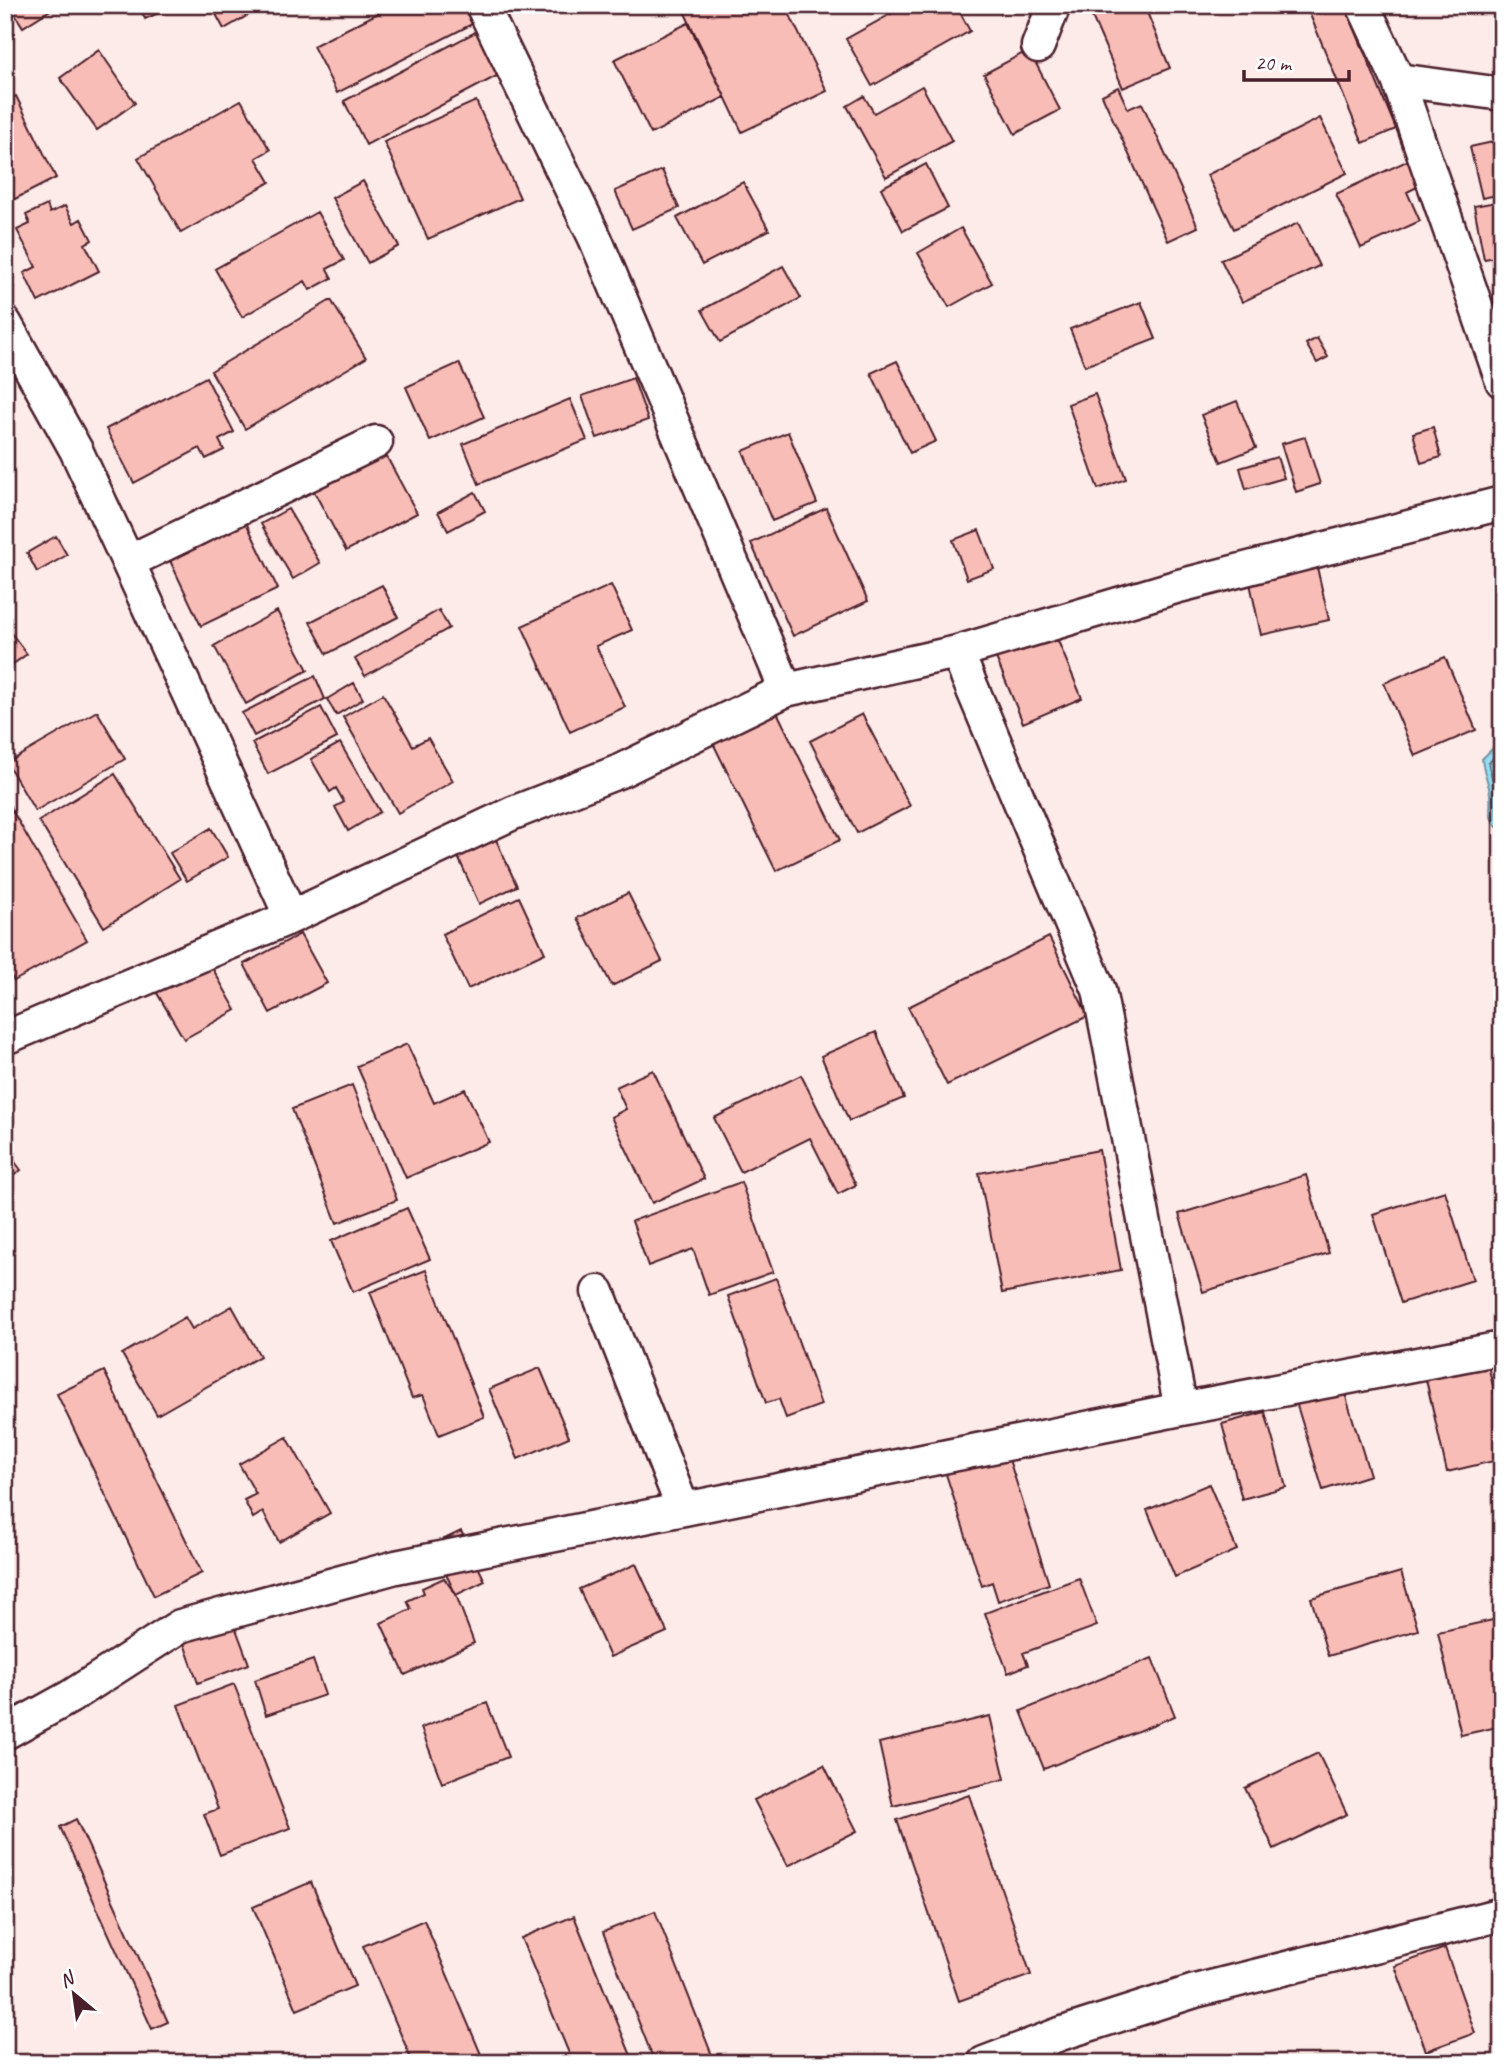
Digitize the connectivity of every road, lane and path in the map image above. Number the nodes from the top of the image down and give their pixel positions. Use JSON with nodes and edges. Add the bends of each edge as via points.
{"nodes":[{"id":1,"x":482,"y":5,"type":"edge"},
{"id":2,"x":1054,"y":5,"type":"edge"},
{"id":3,"x":1363,"y":5,"type":"edge"},
{"id":4,"x":1038,"y":46,"type":"dead end"},
{"id":5,"x":1398,"y":80,"type":"junction"},
{"id":6,"x":1502,"y":94,"type":"edge"},
{"id":7,"x":5,"y":323,"type":"edge"},
{"id":8,"x":1502,"y":381,"type":"edge"},
{"id":9,"x":376,"y":442,"type":"dead end"},
{"id":10,"x":1502,"y":503,"type":"edge"},
{"id":11,"x":128,"y":562,"type":"junction"},
{"id":12,"x":957,"y":652,"type":"junction"},
{"id":13,"x":786,"y":690,"type":"junction"},
{"id":14,"x":291,"y":917,"type":"junction"},
{"id":15,"x":5,"y":1038,"type":"edge"},
{"id":16,"x":598,"y":1292,"type":"dead end"},
{"id":17,"x":1502,"y":1348,"type":"edge"},
{"id":18,"x":1181,"y":1409,"type":"junction"},
{"id":19,"x":683,"y":1509,"type":"junction"},
{"id":20,"x":5,"y":1733,"type":"edge"},
{"id":21,"x":1502,"y":1914,"type":"edge"},
{"id":22,"x":984,"y":2063,"type":"edge"}],
"edges":[{"from":1,"to":13,"type":"street","via":[[595,238]]},
{"from":2,"to":4,"type":"street"},
{"from":3,"to":5,"type":"street"},
{"from":5,"to":6,"type":"street"},
{"from":5,"to":8,"type":"street"},
{"from":7,"to":11,"type":"street","via":[[76,450]]},
{"from":9,"to":11,"type":"street"},
{"from":10,"to":12,"type":"street","via":[[1179,586]]},
{"from":11,"to":14,"type":"street"},
{"from":12,"to":13,"type":"street"},
{"from":12,"to":18,"type":"street","via":[[1099,990]]},
{"from":13,"to":14,"type":"street","via":[[620,771],[513,813]]},
{"from":14,"to":15,"type":"street"},
{"from":16,"to":19,"type":"street"},
{"from":17,"to":18,"type":"street"},
{"from":18,"to":19,"type":"street"},
{"from":19,"to":20,"type":"street","via":[[396,1567],[180,1626]]},
{"from":21,"to":22,"type":"street","via":[[1195,1991]]}]}
